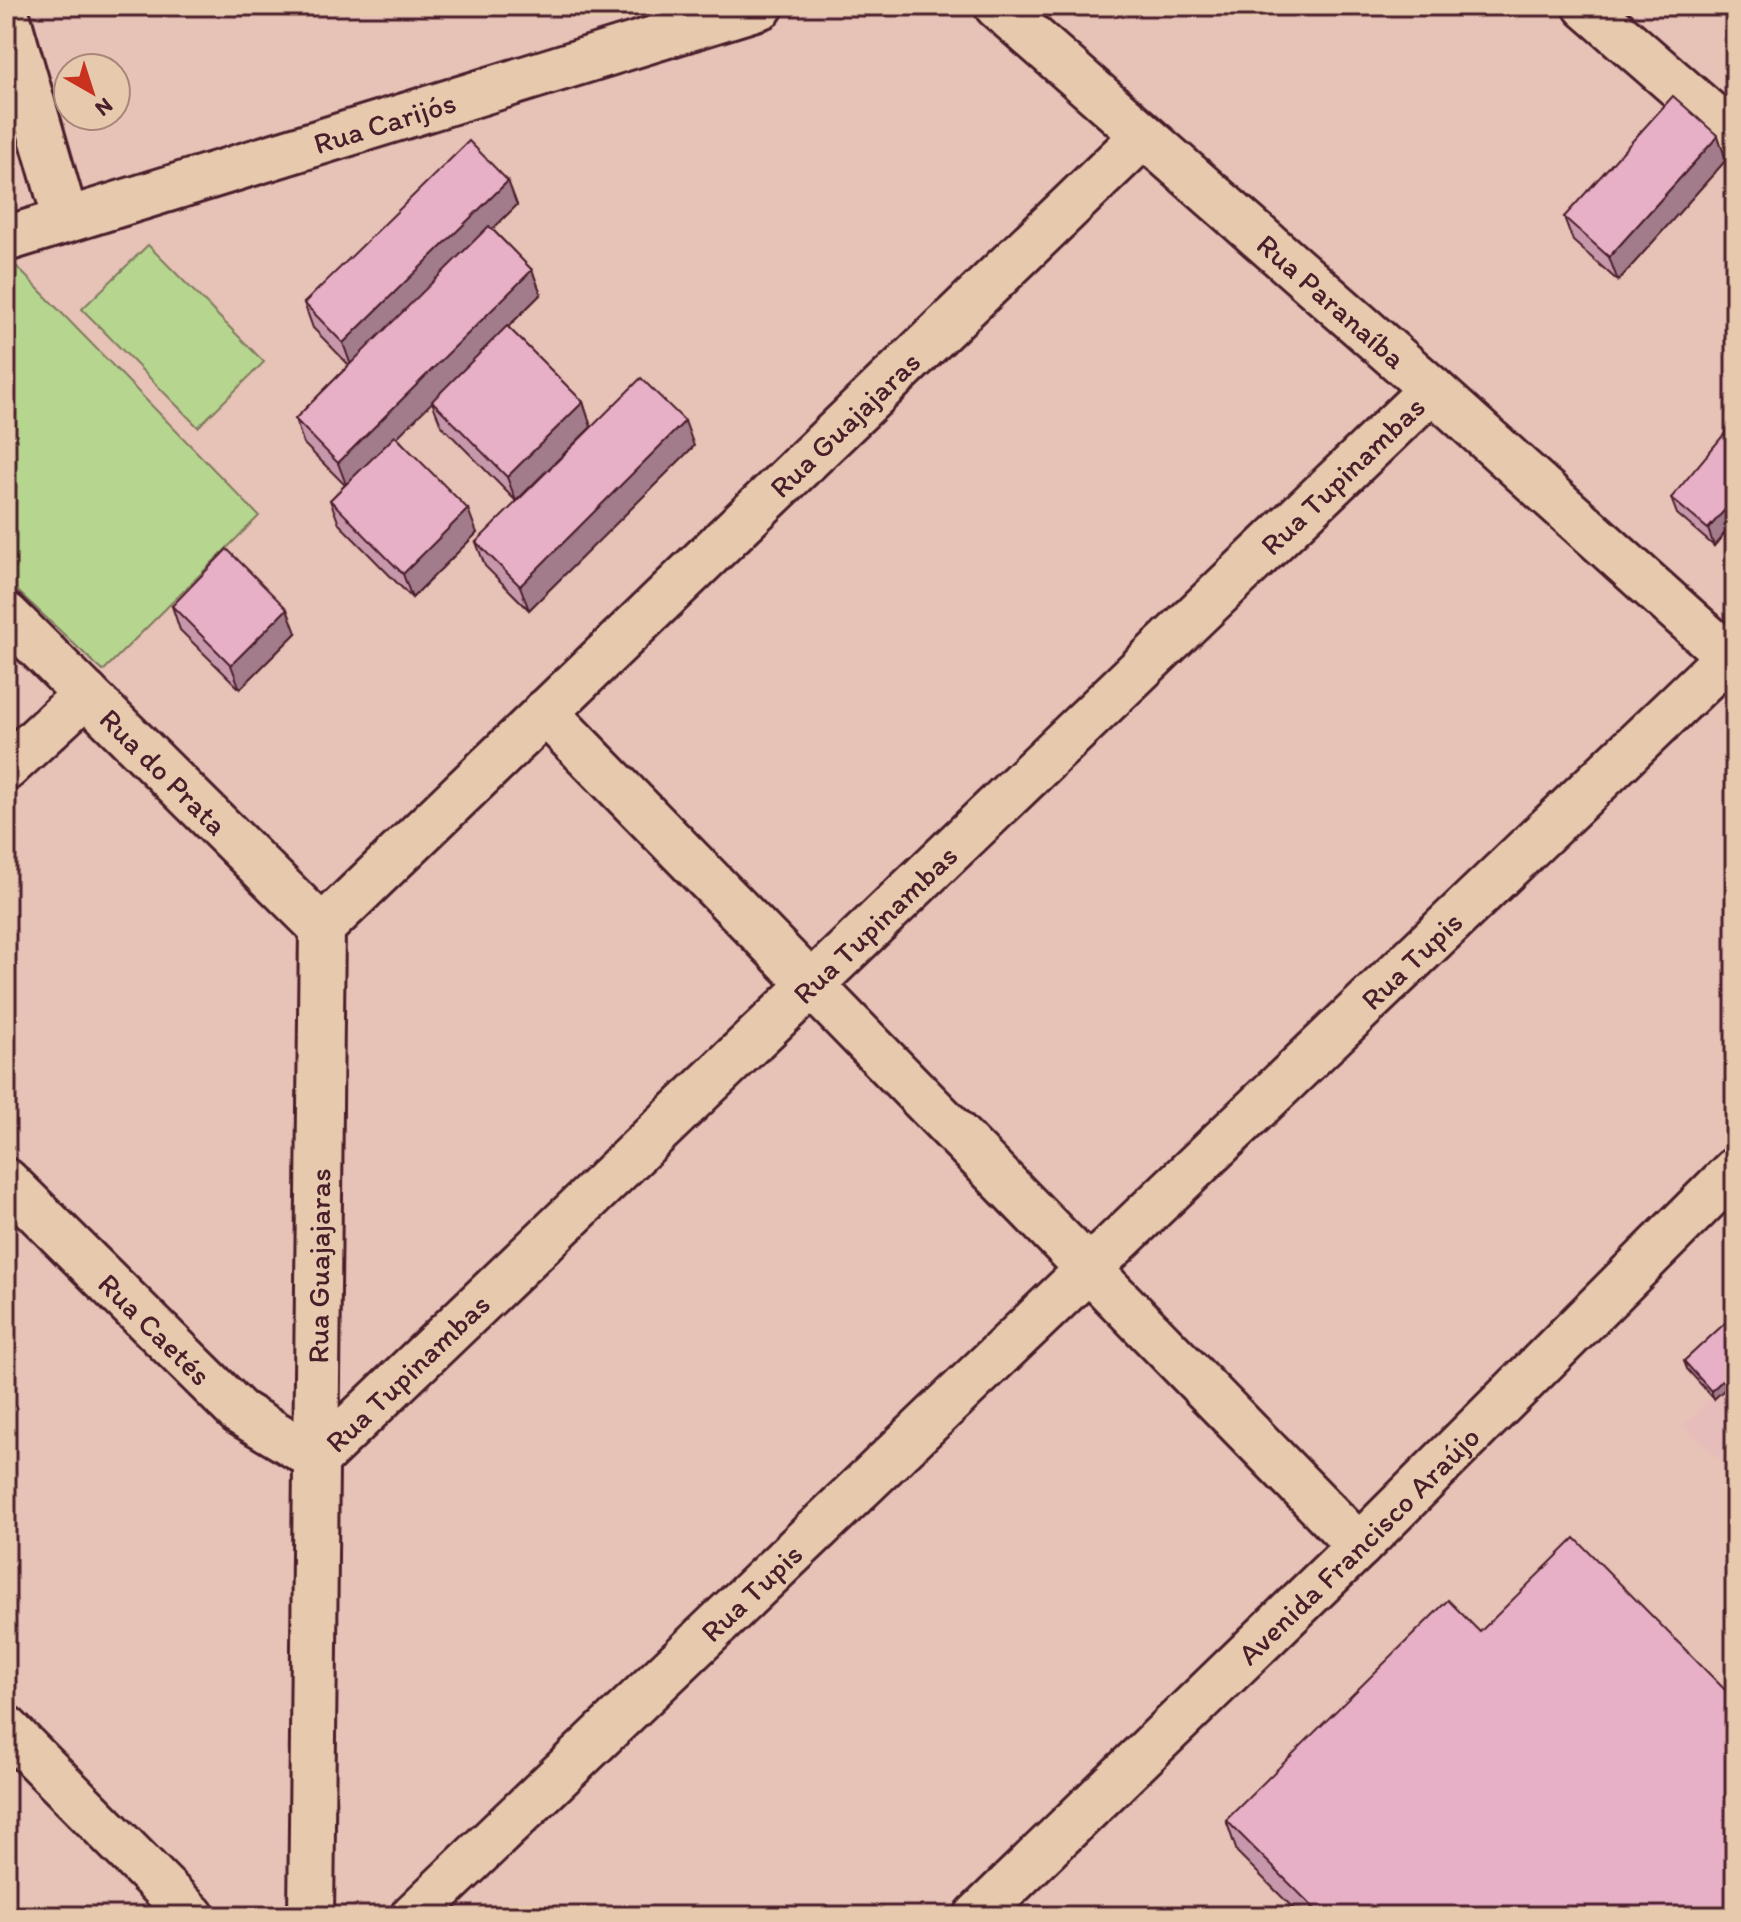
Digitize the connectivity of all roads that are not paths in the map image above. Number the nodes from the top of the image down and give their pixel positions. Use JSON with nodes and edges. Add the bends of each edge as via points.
{"nodes":[{"id":1,"x":761,"y":6,"type":"edge"},
{"id":2,"x":997,"y":6,"type":"edge"},
{"id":3,"x":1586,"y":6,"type":"edge"},
{"id":4,"x":6,"y":12,"type":"edge"},
{"id":5,"x":1143,"y":136,"type":"junction"},
{"id":6,"x":1735,"y":136,"type":"edge"},
{"id":7,"x":66,"y":220,"type":"junction"},
{"id":8,"x":6,"y":239,"type":"edge"},
{"id":9,"x":1432,"y":389,"type":"junction"},
{"id":10,"x":6,"y":615,"type":"edge"},
{"id":11,"x":1733,"y":656,"type":"edge"},
{"id":12,"x":86,"y":694,"type":"junction"},
{"id":13,"x":545,"y":712,"type":"junction"},
{"id":14,"x":6,"y":768,"type":"edge"},
{"id":15,"x":322,"y":928,"type":"junction"},
{"id":16,"x":809,"y":985,"type":"junction"},
{"id":17,"x":1735,"y":1170,"type":"edge"},
{"id":18,"x":6,"y":1181,"type":"edge"},
{"id":19,"x":1090,"y":1271,"type":"junction"},
{"id":20,"x":317,"y":1459,"type":"junction"},
{"id":21,"x":1359,"y":1546,"type":"junction"},
{"id":22,"x":6,"y":1728,"type":"edge"},
{"id":23,"x":192,"y":1916,"type":"edge"},
{"id":24,"x":311,"y":1916,"type":"edge"},
{"id":25,"x":413,"y":1916,"type":"edge"},
{"id":26,"x":977,"y":1916,"type":"edge"}],
"edges":[{"from":1,"to":7,"type":"street","name":"Rua Carijós"},
{"from":2,"to":5,"type":"street","name":"Rua Paranaíba"},
{"from":3,"to":6,"type":"street"},
{"from":4,"to":7,"type":"street"},
{"from":5,"to":9,"type":"street","name":"Rua Paranaíba"},
{"from":5,"to":13,"type":"street","name":"Rua Guajajaras"},
{"from":7,"to":8,"type":"street","name":"Rua Carijós"},
{"from":9,"to":11,"type":"street","name":"Rua Paranaíba"},
{"from":9,"to":16,"type":"street","name":"Rua Tupinambas"},
{"from":10,"to":12,"type":"street","name":"Rua do Prata"},
{"from":11,"to":19,"type":"street","name":"Rua Tupis"},
{"from":12,"to":14,"type":"street"},
{"from":12,"to":15,"type":"street","name":"Rua do Prata"},
{"from":13,"to":15,"type":"street","name":"Rua Guajajaras"},
{"from":13,"to":16,"type":"street"},
{"from":15,"to":20,"type":"street","name":"Rua Guajajaras"},
{"from":16,"to":19,"type":"street"},
{"from":16,"to":20,"type":"street","name":"Rua Tupinambas"},
{"from":17,"to":21,"type":"street","name":"Avenida Francisco Araújo"},
{"from":18,"to":20,"type":"street","name":"Rua Caetés","via":[[239,1412]]},
{"from":19,"to":21,"type":"street"},
{"from":19,"to":25,"type":"street","name":"Rua Tupis"},
{"from":20,"to":24,"type":"street","name":"Rua Guajajaras"},
{"from":21,"to":26,"type":"street","name":"Avenida Francisco Araújo"},
{"from":22,"to":23,"type":"street"}]}
